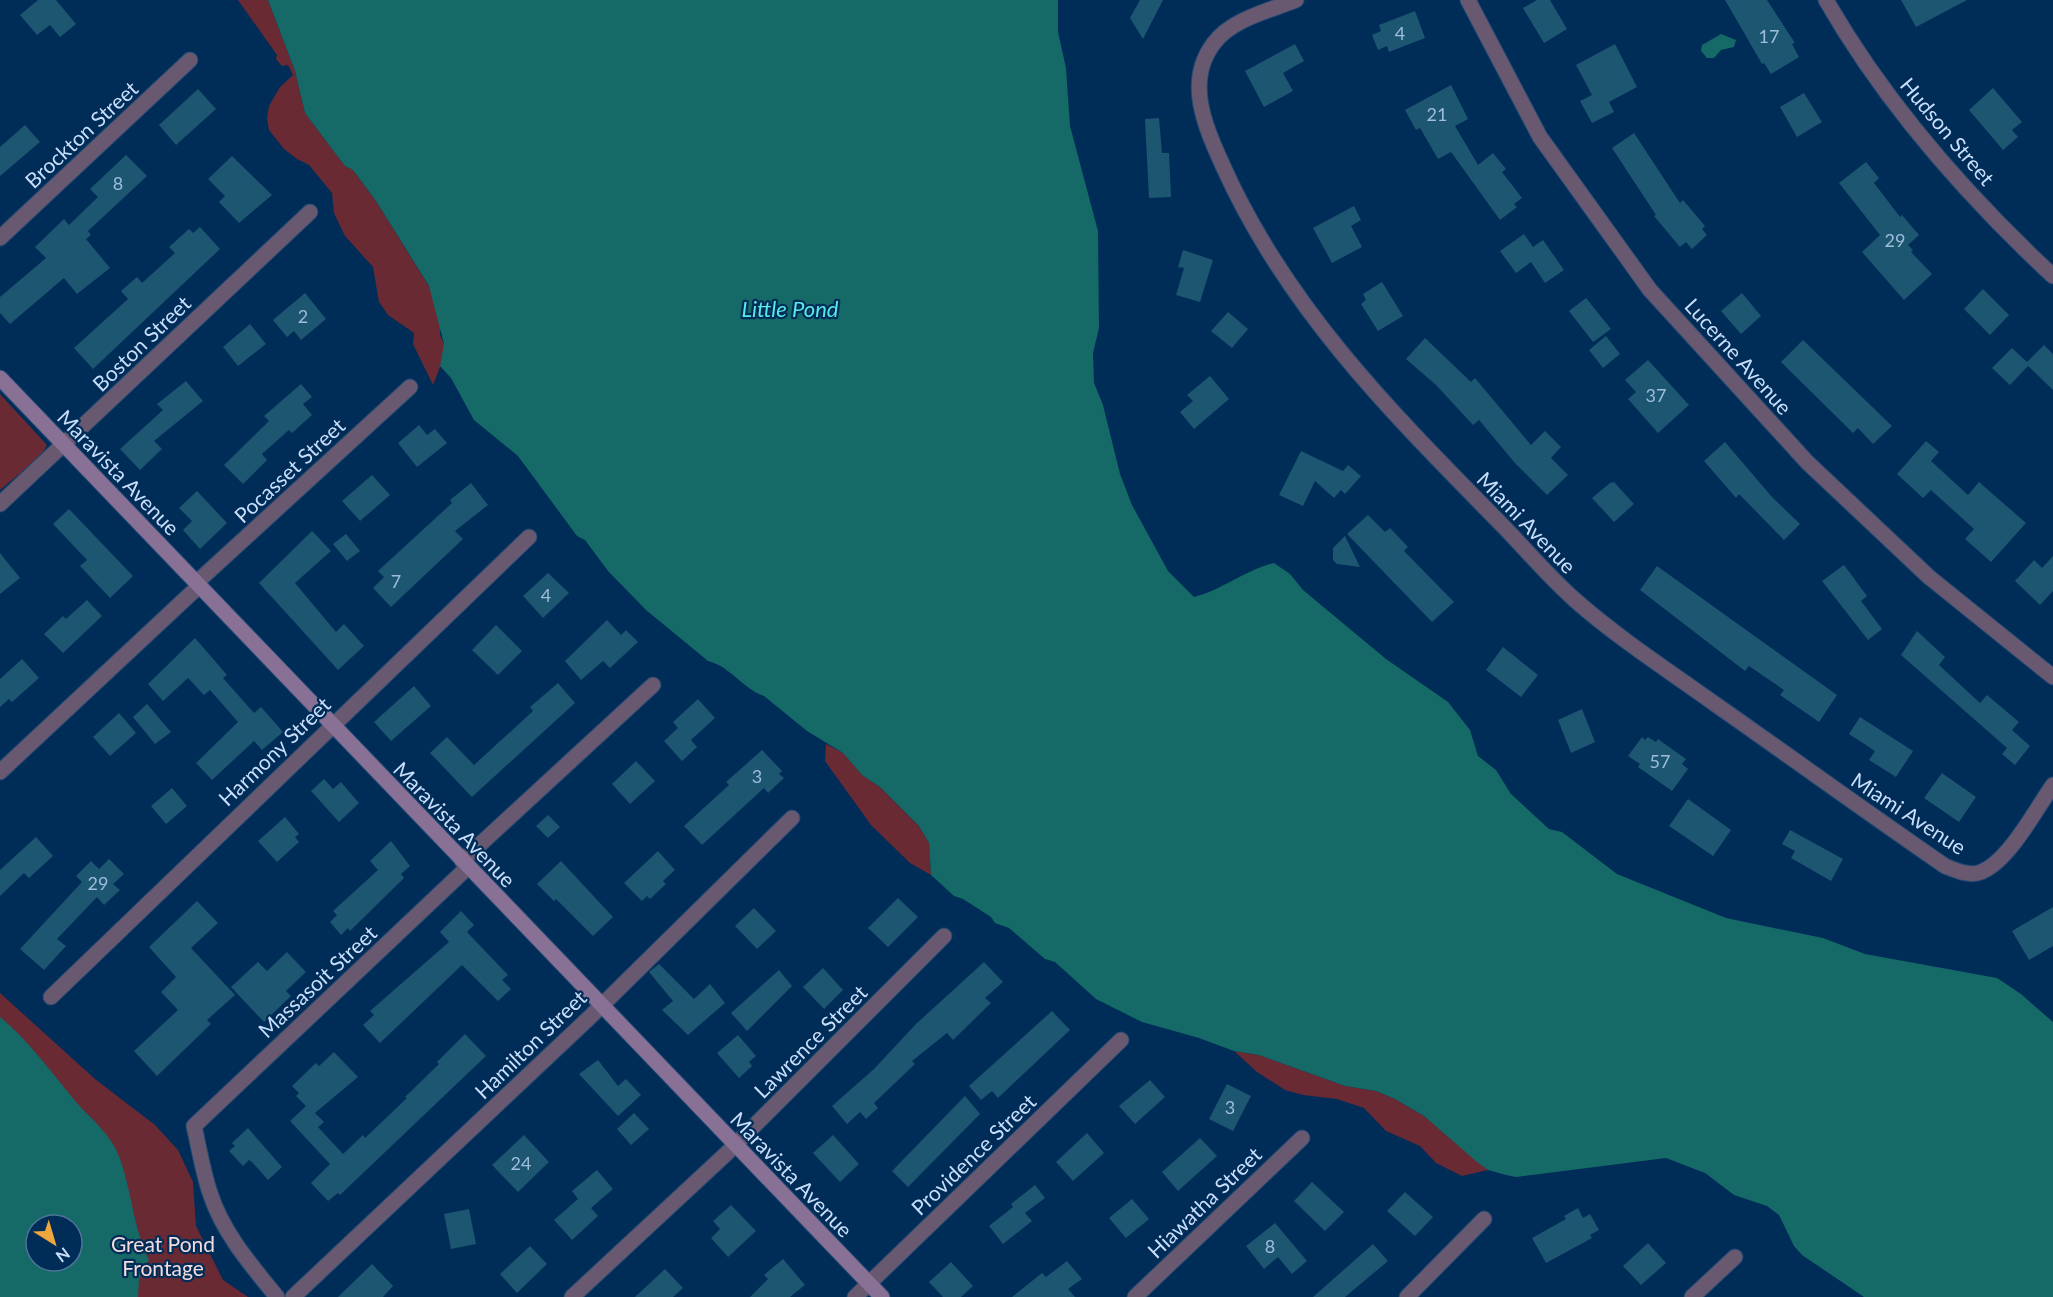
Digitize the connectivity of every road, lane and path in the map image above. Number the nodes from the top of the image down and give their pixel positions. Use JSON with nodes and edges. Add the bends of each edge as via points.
{"nodes":[{"id":1,"x":1296,"y":0,"type":"edge"},
{"id":2,"x":1468,"y":0,"type":"edge"},
{"id":3,"x":1827,"y":0,"type":"edge"},
{"id":4,"x":190,"y":60,"type":"dead end"},
{"id":5,"x":310,"y":212,"type":"dead end"},
{"id":6,"x":0,"y":238,"type":"edge"},
{"id":7,"x":2053,"y":276,"type":"edge"},
{"id":8,"x":0,"y":378,"type":"edge"},
{"id":9,"x":410,"y":387,"type":"dead end"},
{"id":10,"x":64,"y":446,"type":"junction"},
{"id":11,"x":0,"y":504,"type":"edge"},
{"id":12,"x":529,"y":537,"type":"dead end"},
{"id":13,"x":197,"y":584,"type":"junction"},
{"id":14,"x":2053,"y":677,"type":"edge"},
{"id":15,"x":653,"y":685,"type":"dead end"},
{"id":16,"x":332,"y":726,"type":"junction"},
{"id":17,"x":0,"y":772,"type":"edge"},
{"id":18,"x":2053,"y":785,"type":"edge"},
{"id":19,"x":792,"y":818,"type":"dead end"},
{"id":20,"x":465,"y":864,"type":"junction"},
{"id":21,"x":944,"y":936,"type":"dead end"},
{"id":22,"x":51,"y":997,"type":"dead end"},
{"id":23,"x":600,"y":1005,"type":"junction"},
{"id":24,"x":1121,"y":1041,"type":"dead end"},
{"id":25,"x":1302,"y":1138,"type":"dead end"},
{"id":26,"x":735,"y":1145,"type":"junction"},
{"id":27,"x":1484,"y":1219,"type":"dead end"},
{"id":28,"x":1735,"y":1257,"type":"dead end"},
{"id":29,"x":869,"y":1284,"type":"junction"},
{"id":30,"x":277,"y":1297,"type":"edge"},
{"id":31,"x":293,"y":1297,"type":"edge"},
{"id":32,"x":573,"y":1297,"type":"edge"},
{"id":33,"x":855,"y":1297,"type":"edge"},
{"id":34,"x":882,"y":1297,"type":"edge"},
{"id":35,"x":1135,"y":1297,"type":"edge"},
{"id":36,"x":1407,"y":1297,"type":"edge"},
{"id":37,"x":1692,"y":1297,"type":"edge"}],
"edges":[{"from":1,"to":18,"type":"street","name":"Miami Avenue","via":[[1233,26],[1214,43],[1200,70],[1203,121],[1237,196],[1282,276],[1343,357],[1406,428],[1574,600],[1945,866],[1980,873],[2002,857]]},
{"from":2,"to":14,"type":"street","name":"Lucerne Avenue","via":[[1540,138],[1650,290],[1807,462],[1929,577]]},
{"from":3,"to":7,"type":"street","name":"Hudson Street","via":[[1856,50],[1912,126]]},
{"from":4,"to":6,"type":"street","name":"Brockton Street"},
{"from":5,"to":10,"type":"street","name":"Boston Street"},
{"from":8,"to":10,"type":"main road","name":"Maravista Avenue"},
{"from":9,"to":13,"type":"street","name":"Pocasset Street"},
{"from":10,"to":11,"type":"street","name":"Boston Street"},
{"from":10,"to":13,"type":"main road","name":"Maravista Avenue"},
{"from":12,"to":16,"type":"street","name":"Harmony Street"},
{"from":13,"to":16,"type":"main road","name":"Maravista Avenue"},
{"from":13,"to":17,"type":"street","name":"Pocasset Street"},
{"from":15,"to":20,"type":"street","name":"Massasoit Street"},
{"from":16,"to":20,"type":"main road","name":"Maravista Avenue"},
{"from":16,"to":22,"type":"street","name":"Harmony Street"},
{"from":19,"to":23,"type":"street","name":"Hamilton Street"},
{"from":20,"to":23,"type":"main road","name":"Maravista Avenue"},
{"from":20,"to":30,"type":"street","name":"Massasoit Street","via":[[194,1126],[219,1214],[243,1256]]},
{"from":21,"to":26,"type":"street","name":"Lawrence Street"},
{"from":23,"to":26,"type":"main road","name":"Maravista Avenue"},
{"from":23,"to":31,"type":"street","name":"Hamilton Street"},
{"from":24,"to":29,"type":"street","name":"Providence Street"},
{"from":25,"to":35,"type":"street","name":"Hiawatha Street"},
{"from":26,"to":29,"type":"main road","name":"Maravista Avenue"},
{"from":26,"to":32,"type":"street","name":"Lawrence Street"},
{"from":27,"to":36,"type":"street"},
{"from":28,"to":37,"type":"street"},
{"from":29,"to":33,"type":"street","name":"Providence Street"},
{"from":29,"to":34,"type":"main road","name":"Maravista Avenue"}]}
